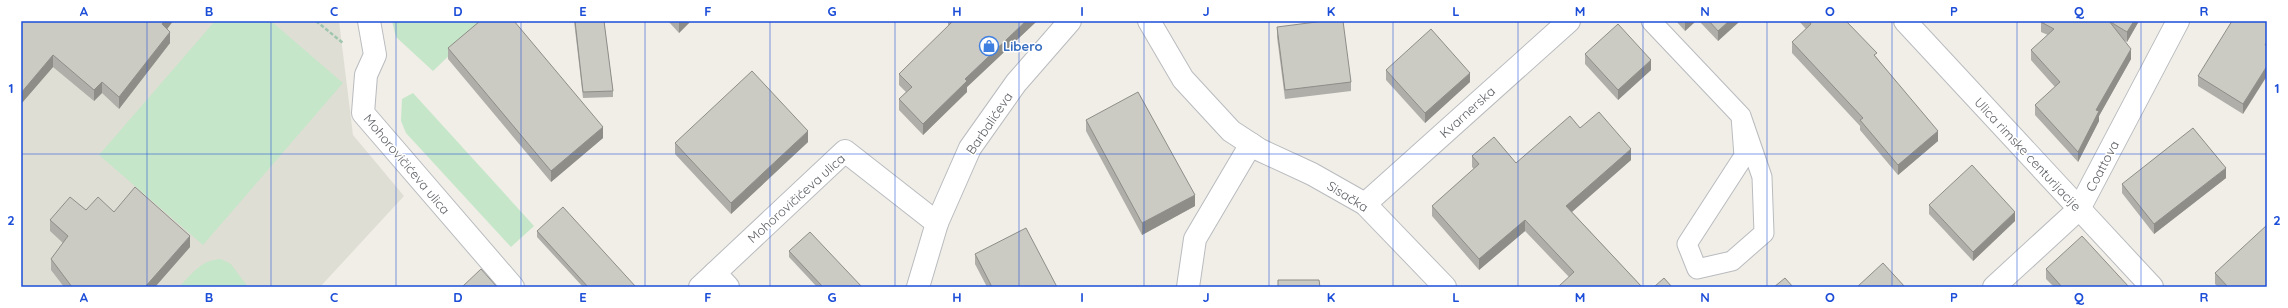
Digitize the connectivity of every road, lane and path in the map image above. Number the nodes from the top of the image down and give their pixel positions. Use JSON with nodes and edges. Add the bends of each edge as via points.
{"nodes":[{"id":1,"x":316,"y":21,"type":"edge"},
{"id":2,"x":369,"y":21,"type":"edge"},
{"id":3,"x":1070,"y":21,"type":"edge"},
{"id":4,"x":1149,"y":21,"type":"edge"},
{"id":5,"x":1569,"y":21,"type":"edge"},
{"id":6,"x":1651,"y":21,"type":"edge"},
{"id":7,"x":1905,"y":21,"type":"edge"},
{"id":8,"x":2178,"y":21,"type":"edge"},
{"id":9,"x":347,"y":46,"type":"dead end"},
{"id":10,"x":1740,"y":116,"type":"junction"},
{"id":11,"x":1251,"y":144,"type":"junction"},
{"id":12,"x":1366,"y":204,"type":"junction"},
{"id":13,"x":2079,"y":209,"type":"junction"},
{"id":14,"x":937,"y":223,"type":"junction"},
{"id":15,"x":715,"y":282,"type":"edge"},
{"id":16,"x":513,"y":287,"type":"edge"},
{"id":17,"x":918,"y":287,"type":"edge"},
{"id":18,"x":1188,"y":287,"type":"edge"},
{"id":19,"x":1445,"y":287,"type":"edge"},
{"id":20,"x":1994,"y":287,"type":"edge"},
{"id":21,"x":2152,"y":287,"type":"edge"}],
"edges":[{"from":1,"to":9,"type":"path"},
{"from":2,"to":16,"type":"street","name":"Mohorovičićeva ulica","via":[[375,55],[366,75],[363,113]]},
{"from":3,"to":14,"type":"street","name":"Barbalićeva","via":[[1016,83],[970,148]]},
{"from":4,"to":11,"type":"street","name":"Sisačka","via":[[1183,79],[1231,131]]},
{"from":5,"to":12,"type":"street","name":"Kvarnerska"},
{"from":6,"to":10,"type":"lane"},
{"from":7,"to":13,"type":"street","name":"Ulica rimske centurijacije"},
{"from":8,"to":13,"type":"street","name":"Coattova"},
{"from":10,"to":10,"type":"lane","via":[[1762,177],[1764,233],[1732,261],[1697,269],[1687,244],[1744,156]]},
{"from":11,"to":12,"type":"street","name":"Sisačka"},
{"from":11,"to":18,"type":"street","via":[[1195,239]]},
{"from":12,"to":19,"type":"street","name":"Sisačka"},
{"from":13,"to":20,"type":"street","name":"Coattova"},
{"from":13,"to":21,"type":"street","name":"Ulica rimske centurijacije"},
{"from":14,"to":15,"type":"street","name":"Mohorovičićeva ulica","via":[[845,151]]},
{"from":14,"to":17,"type":"street","name":"Barbalićeva"}]}
